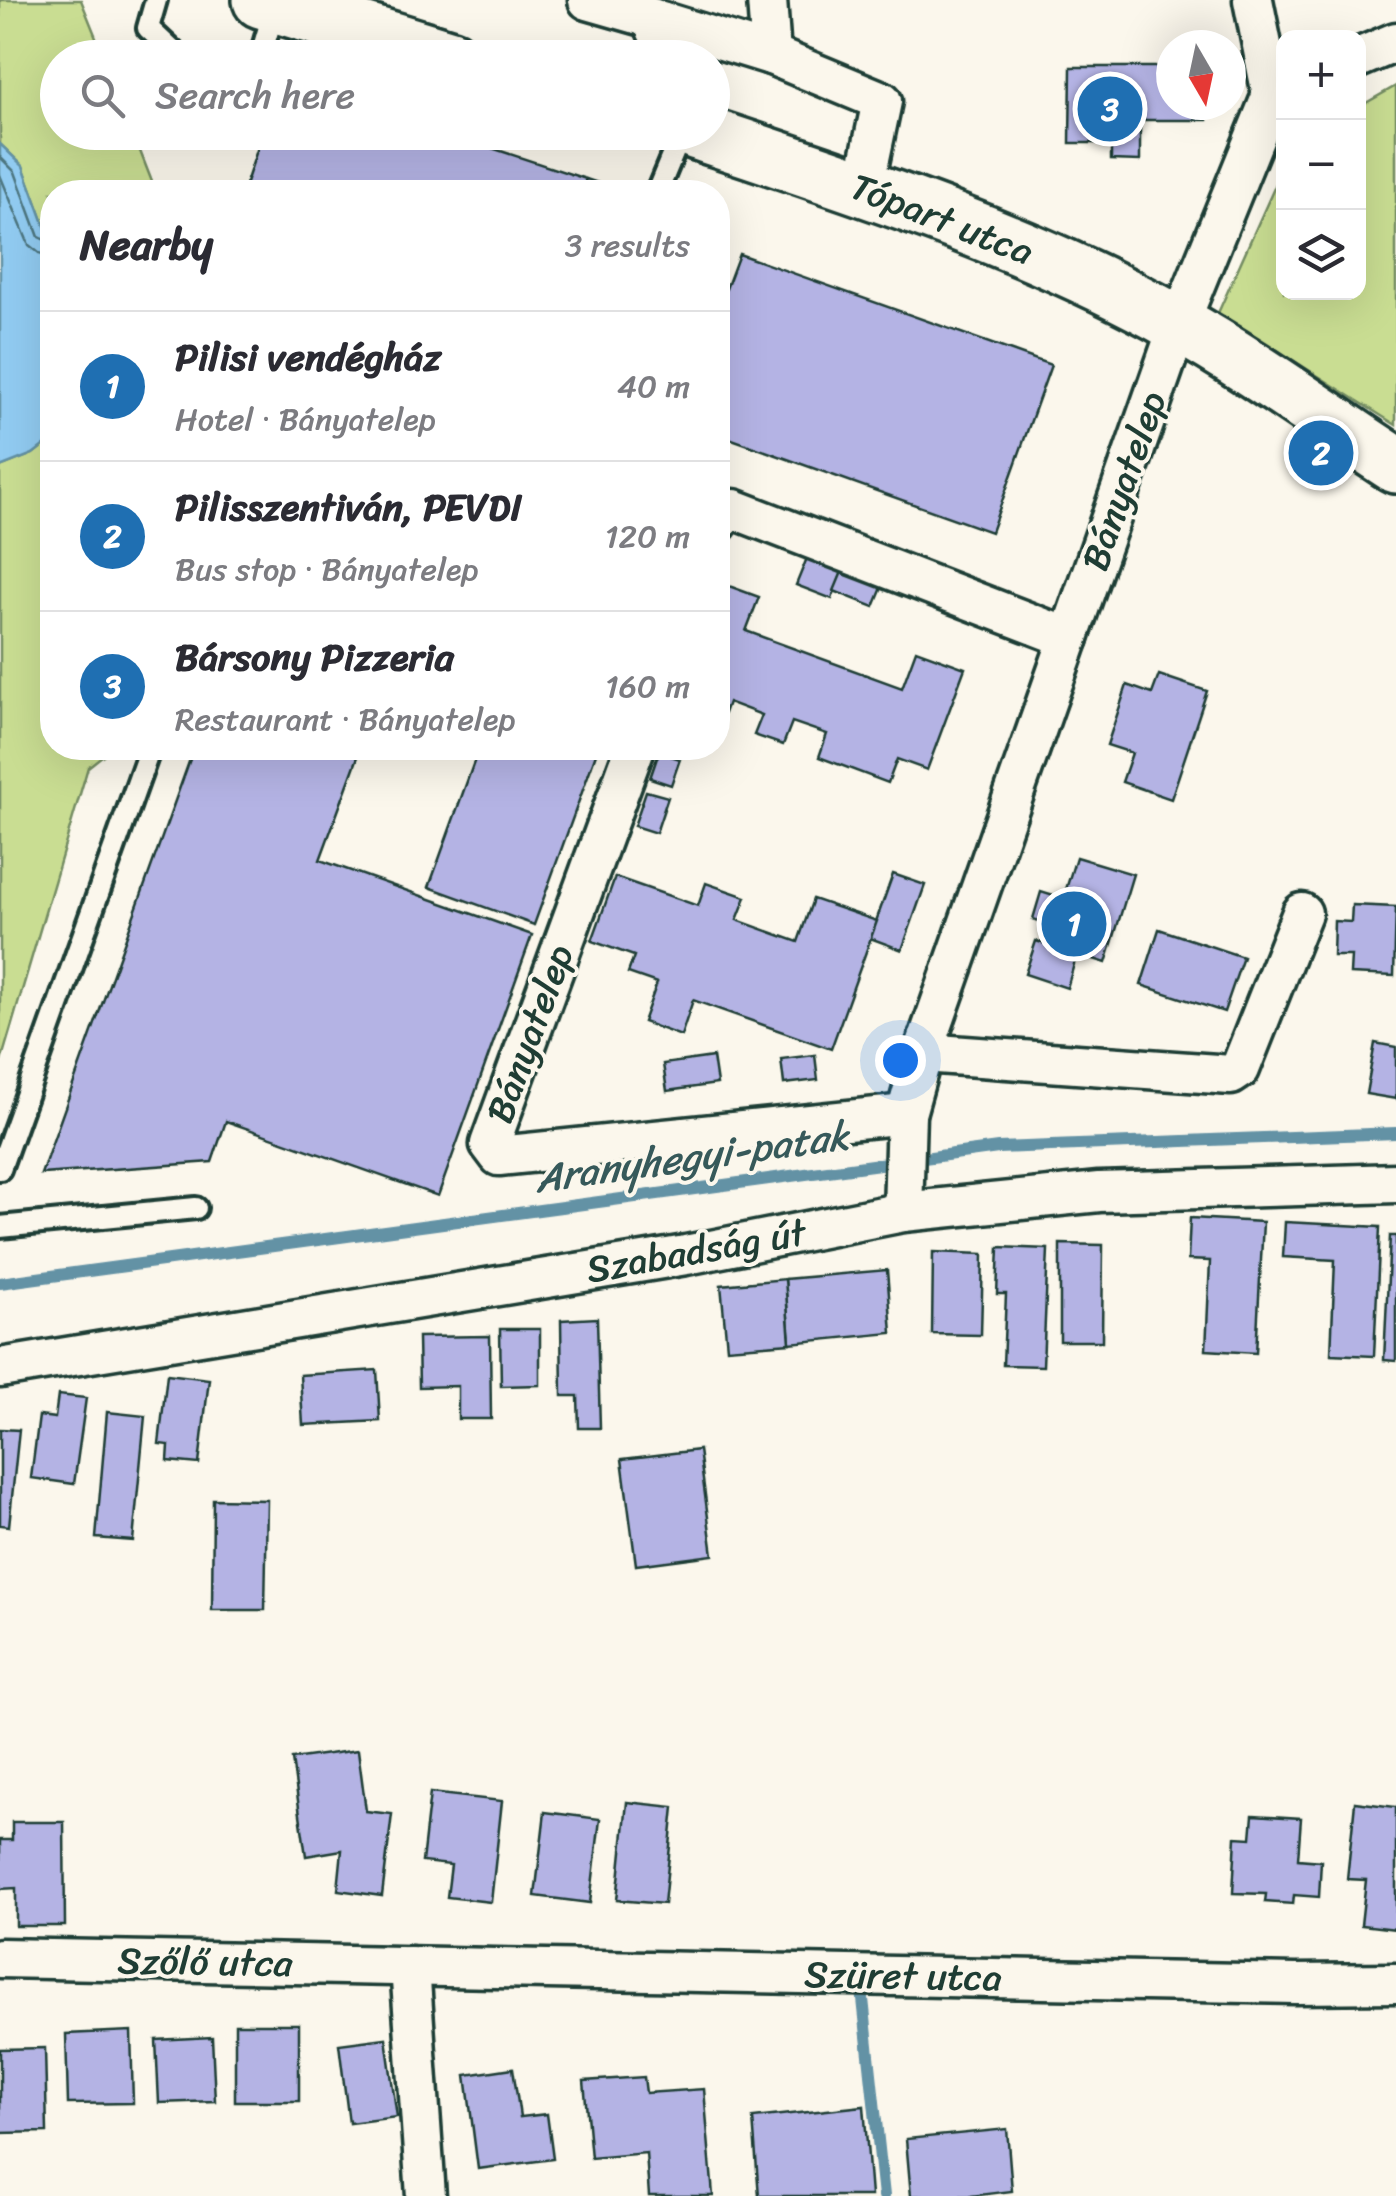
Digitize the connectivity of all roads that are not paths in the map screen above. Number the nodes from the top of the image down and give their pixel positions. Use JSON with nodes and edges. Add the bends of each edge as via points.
{"nodes":[{"id":1,"x":156,"y":0,"type":"edge"},
{"id":2,"x":588,"y":0,"type":"edge"},
{"id":3,"x":767,"y":0,"type":"edge"},
{"id":4,"x":1252,"y":0,"type":"edge"},
{"id":5,"x":268,"y":2,"type":"edge"},
{"id":6,"x":651,"y":18,"type":"junction"},
{"id":7,"x":161,"y":40,"type":"edge"},
{"id":8,"x":263,"y":40,"type":"edge"},
{"id":9,"x":392,"y":40,"type":"edge"},
{"id":10,"x":661,"y":40,"type":"edge"},
{"id":11,"x":722,"y":40,"type":"edge"},
{"id":12,"x":1396,"y":42,"type":"edge"},
{"id":13,"x":730,"y":43,"type":"edge"},
{"id":14,"x":770,"y":55,"type":"junction"},
{"id":15,"x":1366,"y":55,"type":"edge"},
{"id":16,"x":1276,"y":86,"type":"edge"},
{"id":17,"x":1276,"y":98,"type":"edge"},
{"id":18,"x":730,"y":143,"type":"edge"},
{"id":19,"x":675,"y":150,"type":"edge"},
{"id":20,"x":663,"y":180,"type":"edge"},
{"id":21,"x":864,"y":187,"type":"junction"},
{"id":22,"x":1179,"y":324,"type":"junction"},
{"id":23,"x":1396,"y":465,"type":"edge"},
{"id":24,"x":730,"y":511,"type":"edge"},
{"id":25,"x":1069,"y":638,"type":"junction"},
{"id":26,"x":146,"y":760,"type":"edge"},
{"id":27,"x":631,"y":760,"type":"edge"},
{"id":28,"x":1302,"y":913,"type":"dead end"},
{"id":29,"x":923,"y":1053,"type":"junction"},
{"id":30,"x":906,"y":1122,"type":"junction"},
{"id":31,"x":0,"y":1169,"type":"edge"},
{"id":32,"x":1396,"y":1183,"type":"edge"},
{"id":33,"x":903,"y":1206,"type":"junction"},
{"id":34,"x":196,"y":1208,"type":"dead end"},
{"id":35,"x":0,"y":1227,"type":"edge"},
{"id":36,"x":0,"y":1368,"type":"edge"},
{"id":37,"x":0,"y":1958,"type":"edge"},
{"id":38,"x":410,"y":1966,"type":"junction"},
{"id":39,"x":1396,"y":1983,"type":"edge"},
{"id":40,"x":426,"y":2196,"type":"edge"}],
"edges":[{"from":1,"to":7,"type":"lane","via":[[148,28]]},
{"from":2,"to":6,"type":"street"},
{"from":3,"to":14,"type":"street"},
{"from":4,"to":16,"type":"street"},
{"from":5,"to":8,"type":"lane"},
{"from":5,"to":9,"type":"main road"},
{"from":6,"to":10,"type":"street"},
{"from":6,"to":11,"type":"street"},
{"from":12,"to":15,"type":"street"},
{"from":13,"to":14,"type":"street"},
{"from":14,"to":21,"type":"street","via":[[882,101]]},
{"from":17,"to":22,"type":"street","name":"Bányatelep"},
{"from":18,"to":21,"type":"main road","name":"Tópart utca"},
{"from":19,"to":20,"type":"lane"},
{"from":21,"to":22,"type":"main road","name":"Tópart utca","via":[[1057,265]]},
{"from":22,"to":23,"type":"main road"},
{"from":22,"to":25,"type":"street","name":"Bányatelep"},
{"from":24,"to":25,"type":"street"},
{"from":25,"to":29,"type":"street","name":"Bányatelep"},
{"from":26,"to":31,"type":"lane"},
{"from":27,"to":30,"type":"street","name":"Bányatelep","via":[[490,1144],[499,1156]]},
{"from":28,"to":29,"type":"street","via":[[1240,1069],[1231,1075]]},
{"from":29,"to":30,"type":"street","name":"Bányatelep"},
{"from":30,"to":33,"type":"street"},
{"from":32,"to":33,"type":"street","name":"Szabadság út"},
{"from":33,"to":36,"type":"street","name":"Szabadság út","via":[[668,1258]]},
{"from":34,"to":35,"type":"lane"},
{"from":37,"to":38,"type":"street","name":"Szőlő utca"},
{"from":38,"to":39,"type":"street","name":"Szüret utca"},
{"from":38,"to":40,"type":"street"}]}
